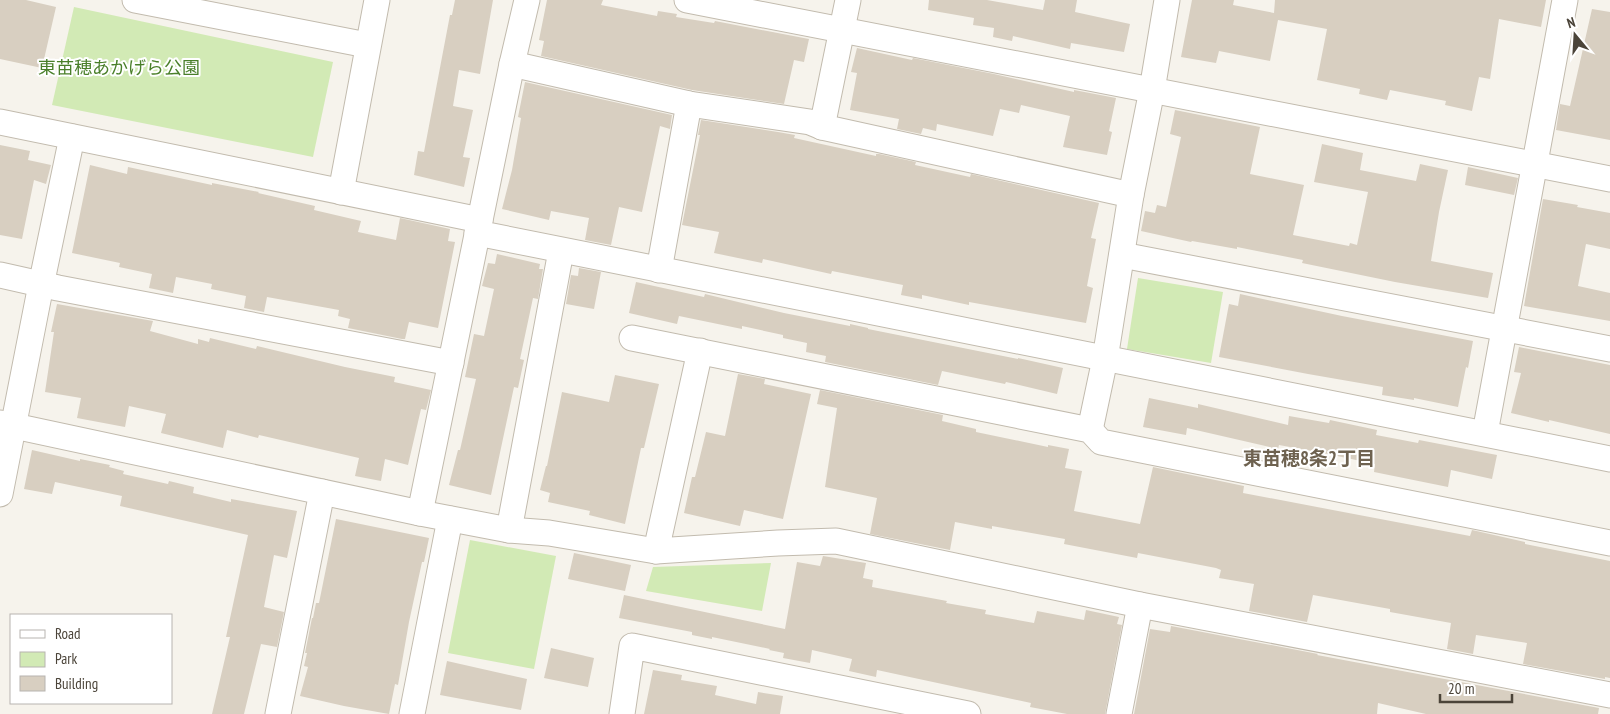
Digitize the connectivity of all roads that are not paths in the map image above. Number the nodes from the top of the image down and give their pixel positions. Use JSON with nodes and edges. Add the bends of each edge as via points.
{"nodes":[{"id":1,"x":135,"y":0,"type":"edge"},
{"id":2,"x":377,"y":0,"type":"edge"},
{"id":3,"x":527,"y":0,"type":"edge"},
{"id":4,"x":687,"y":0,"type":"edge"},
{"id":5,"x":848,"y":0,"type":"edge"},
{"id":6,"x":1167,"y":0,"type":"edge"},
{"id":7,"x":1565,"y":0,"type":"edge"},
{"id":8,"x":842,"y":30,"type":"junction"},
{"id":9,"x":368,"y":45,"type":"junction"},
{"id":10,"x":512,"y":64,"type":"junction"},
{"id":11,"x":1152,"y":90,"type":"junction"},
{"id":12,"x":689,"y":104,"type":"junction"},
{"id":13,"x":0,"y":122,"type":"edge"},
{"id":14,"x":822,"y":126,"type":"junction"},
{"id":15,"x":72,"y":137,"type":"junction"},
{"id":16,"x":1534,"y":164,"type":"junction"},
{"id":17,"x":1610,"y":179,"type":"edge"},
{"id":18,"x":341,"y":192,"type":"junction"},
{"id":19,"x":1131,"y":194,"type":"junction"},
{"id":20,"x":478,"y":227,"type":"junction"},
{"id":21,"x":561,"y":250,"type":"junction"},
{"id":22,"x":1122,"y":255,"type":"junction"},
{"id":23,"x":659,"y":270,"type":"junction"},
{"id":24,"x":0,"y":275,"type":"edge"},
{"id":25,"x":41,"y":284,"type":"junction"},
{"id":26,"x":1504,"y":328,"type":"junction"},
{"id":27,"x":632,"y":338,"type":"dead end"},
{"id":28,"x":1610,"y":349,"type":"edge"},
{"id":29,"x":700,"y":351,"type":"junction"},
{"id":30,"x":1105,"y":359,"type":"junction"},
{"id":31,"x":451,"y":363,"type":"junction"},
{"id":32,"x":7,"y":424,"type":"edge"},
{"id":33,"x":1090,"y":430,"type":"junction"},
{"id":34,"x":1485,"y":433,"type":"junction"},
{"id":35,"x":1610,"y":459,"type":"edge"},
{"id":36,"x":322,"y":492,"type":"junction"},
{"id":37,"x":0,"y":494,"type":"edge"},
{"id":38,"x":420,"y":513,"type":"junction"},
{"id":39,"x":450,"y":519,"type":"junction"},
{"id":40,"x":509,"y":530,"type":"junction"},
{"id":41,"x":1610,"y":543,"type":"edge"},
{"id":42,"x":656,"y":552,"type":"junction"},
{"id":43,"x":1140,"y":605,"type":"junction"},
{"id":44,"x":1610,"y":695,"type":"edge"},
{"id":45,"x":278,"y":714,"type":"edge"},
{"id":46,"x":412,"y":714,"type":"edge"},
{"id":47,"x":622,"y":714,"type":"edge"},
{"id":48,"x":968,"y":714,"type":"edge"},
{"id":49,"x":1119,"y":714,"type":"edge"}],
"edges":[{"from":1,"to":9,"type":"street"},
{"from":2,"to":9,"type":"street"},
{"from":3,"to":10,"type":"street"},
{"from":4,"to":8,"type":"street"},
{"from":5,"to":8,"type":"street"},
{"from":6,"to":11,"type":"street"},
{"from":7,"to":16,"type":"street"},
{"from":8,"to":11,"type":"street"},
{"from":8,"to":14,"type":"street"},
{"from":9,"to":18,"type":"street"},
{"from":10,"to":12,"type":"street"},
{"from":10,"to":20,"type":"street"},
{"from":11,"to":16,"type":"street"},
{"from":11,"to":19,"type":"street"},
{"from":12,"to":14,"type":"street"},
{"from":12,"to":23,"type":"street"},
{"from":13,"to":15,"type":"street"},
{"from":14,"to":19,"type":"street"},
{"from":15,"to":18,"type":"street"},
{"from":15,"to":25,"type":"street"},
{"from":16,"to":17,"type":"street"},
{"from":16,"to":26,"type":"street"},
{"from":18,"to":20,"type":"street"},
{"from":19,"to":22,"type":"street"},
{"from":20,"to":21,"type":"street"},
{"from":20,"to":31,"type":"street"},
{"from":21,"to":23,"type":"street"},
{"from":21,"to":40,"type":"street"},
{"from":22,"to":26,"type":"street"},
{"from":22,"to":30,"type":"street"},
{"from":23,"to":30,"type":"street"},
{"from":24,"to":25,"type":"street"},
{"from":25,"to":31,"type":"street"},
{"from":25,"to":32,"type":"street"},
{"from":26,"to":28,"type":"street"},
{"from":26,"to":34,"type":"street"},
{"from":27,"to":29,"type":"street"},
{"from":29,"to":33,"type":"street"},
{"from":29,"to":42,"type":"street"},
{"from":30,"to":33,"type":"street"},
{"from":30,"to":34,"type":"street"},
{"from":31,"to":38,"type":"street"},
{"from":32,"to":36,"type":"street"},
{"from":32,"to":37,"type":"street"},
{"from":33,"to":41,"type":"street","via":[[1101,442]]},
{"from":34,"to":35,"type":"street"},
{"from":36,"to":38,"type":"street"},
{"from":36,"to":45,"type":"street"},
{"from":38,"to":39,"type":"street"},
{"from":39,"to":40,"type":"street"},
{"from":39,"to":46,"type":"street"},
{"from":40,"to":42,"type":"street","via":[[549,533]]},
{"from":42,"to":43,"type":"street","via":[[836,541]]},
{"from":43,"to":44,"type":"street"},
{"from":43,"to":49,"type":"street"},
{"from":47,"to":48,"type":"street","via":[[632,646]]}]}
